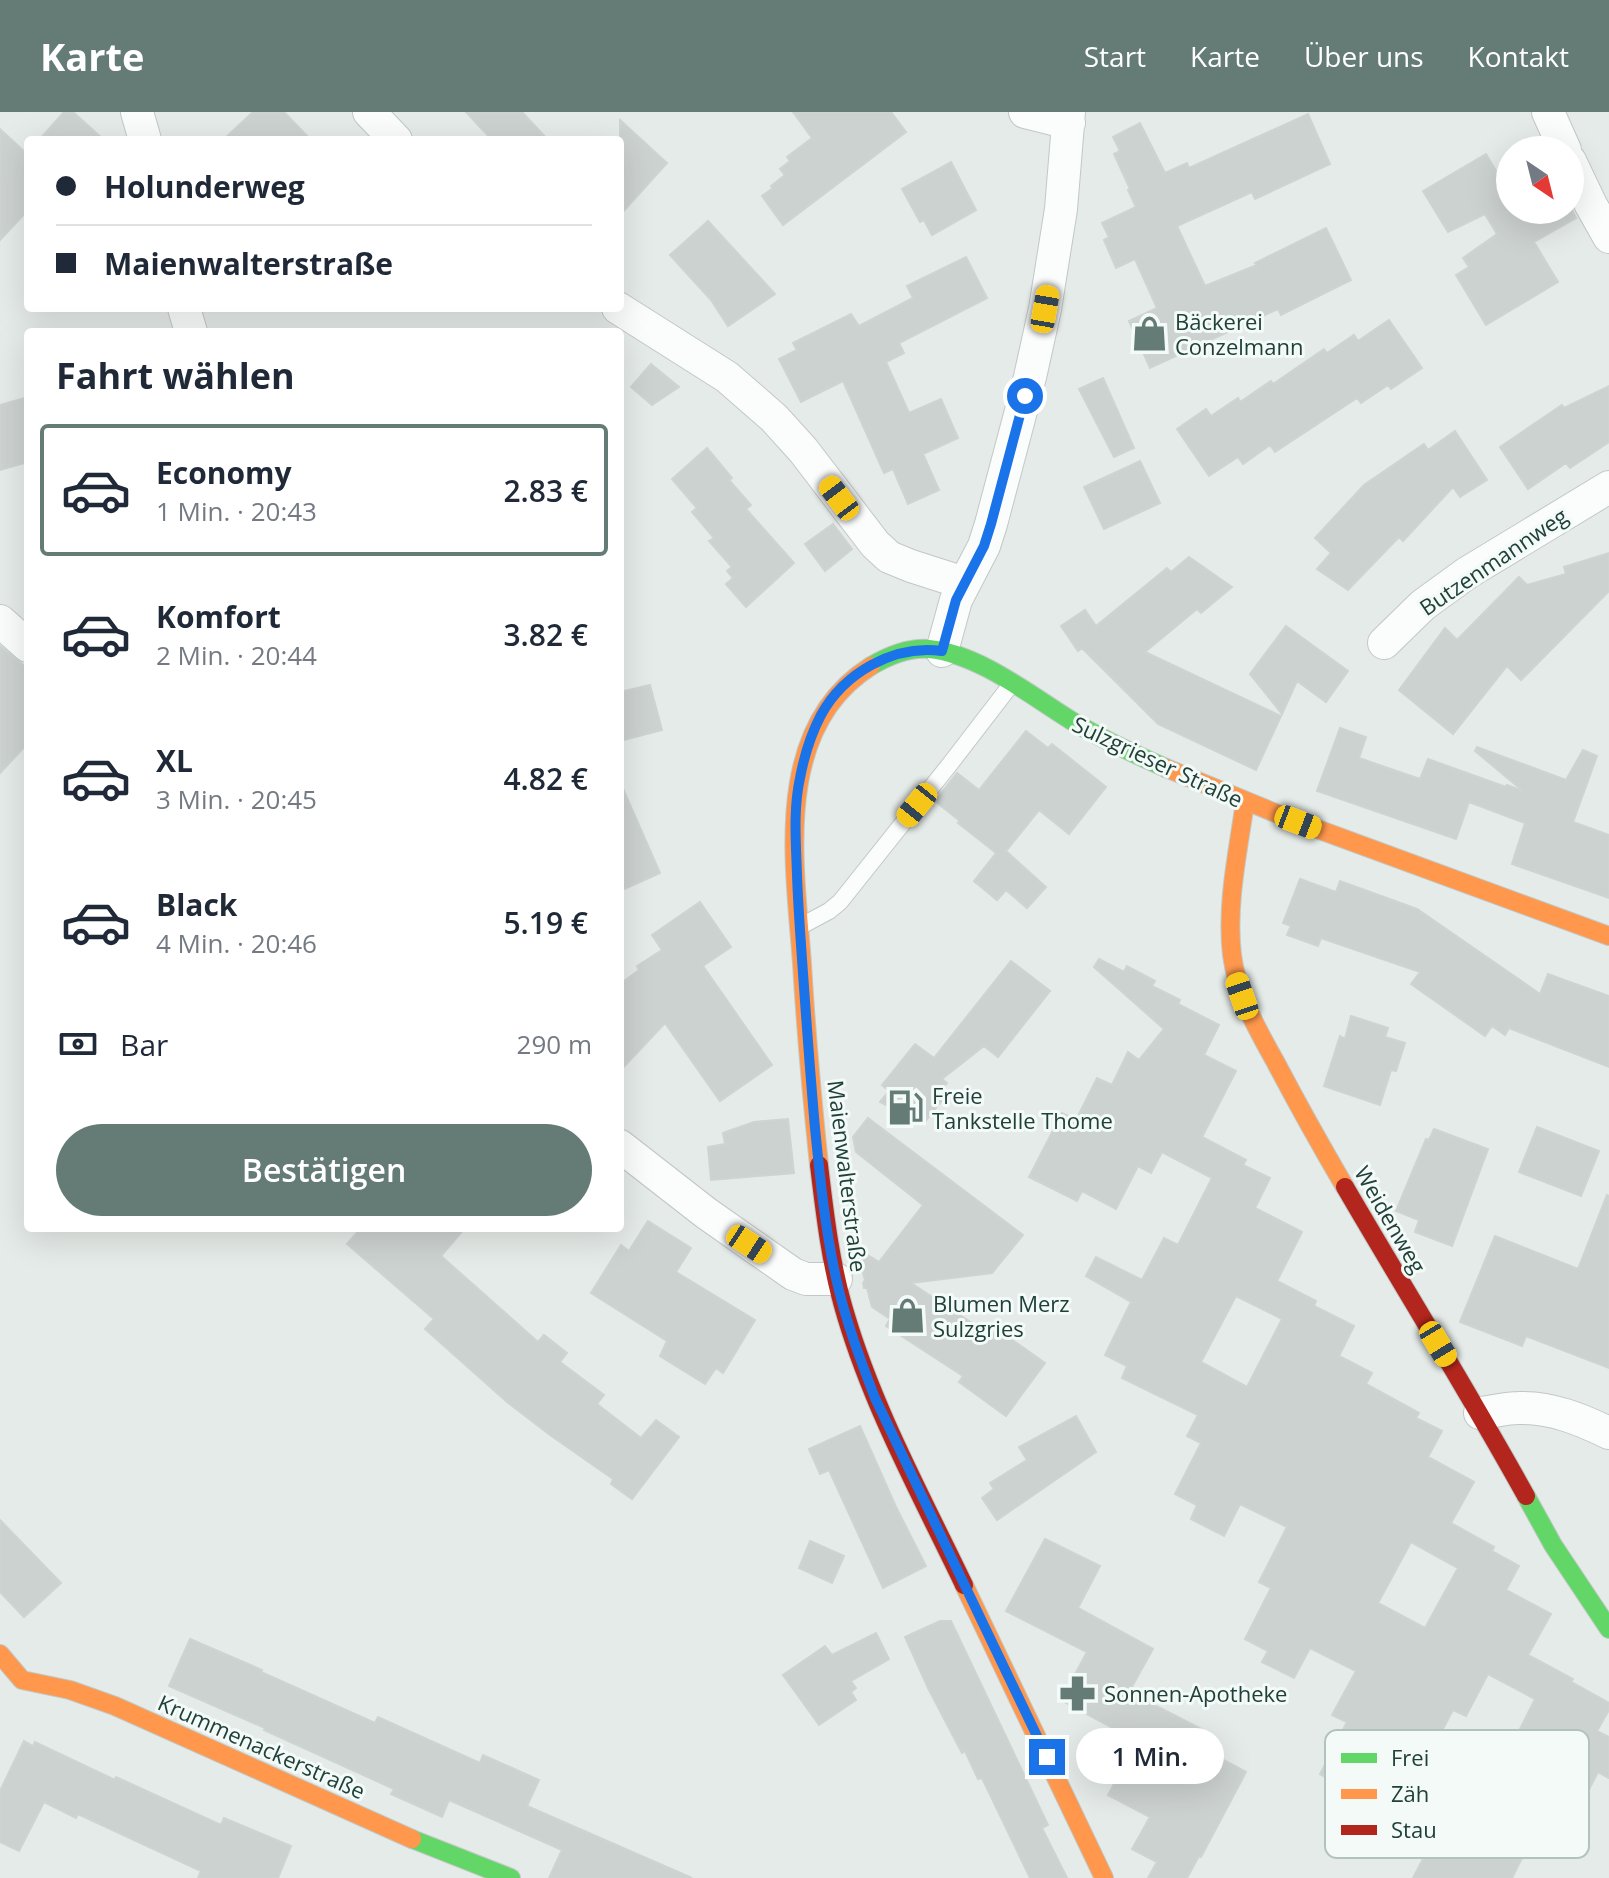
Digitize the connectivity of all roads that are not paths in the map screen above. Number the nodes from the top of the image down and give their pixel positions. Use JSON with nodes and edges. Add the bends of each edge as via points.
{"nodes":[{"id":1,"x":137,"y":112,"type":"edge"},
{"id":2,"x":369,"y":112,"type":"edge"},
{"id":3,"x":1025,"y":112,"type":"edge"},
{"id":4,"x":1548,"y":112,"type":"edge"},
{"id":5,"x":1069,"y":117,"type":"edge"},
{"id":6,"x":144,"y":136,"type":"edge"},
{"id":7,"x":392,"y":136,"type":"edge"},
{"id":8,"x":1559,"y":136,"type":"edge"},
{"id":9,"x":1584,"y":190,"type":"edge"},
{"id":10,"x":1609,"y":237,"type":"edge"},
{"id":11,"x":624,"y":312,"type":"edge"},
{"id":12,"x":1609,"y":487,"type":"edge"},
{"id":13,"x":964,"y":583,"type":"junction"},
{"id":14,"x":0,"y":621,"type":"edge"},
{"id":15,"x":24,"y":642,"type":"edge"},
{"id":16,"x":1384,"y":643,"type":"dead end"},
{"id":17,"x":942,"y":651,"type":"junction"},
{"id":18,"x":1010,"y":684,"type":"junction"},
{"id":19,"x":1245,"y":802,"type":"junction"},
{"id":20,"x":800,"y":926,"type":"junction"},
{"id":21,"x":1609,"y":936,"type":"edge"},
{"id":22,"x":624,"y":1149,"type":"edge"},
{"id":23,"x":836,"y":1279,"type":"junction"},
{"id":24,"x":1480,"y":1413,"type":"junction"},
{"id":25,"x":1609,"y":1433,"type":"edge"},
{"id":26,"x":1609,"y":1629,"type":"edge"},
{"id":27,"x":0,"y":1654,"type":"edge"},
{"id":28,"x":511,"y":1878,"type":"edge"},
{"id":29,"x":1104,"y":1878,"type":"edge"}],
"edges":[{"from":1,"to":6,"type":"street"},
{"from":2,"to":7,"type":"street"},
{"from":3,"to":5,"type":"street"},
{"from":4,"to":8,"type":"street"},
{"from":5,"to":13,"type":"street","via":[[1056,245],[1037,346],[991,524]]},
{"from":9,"to":10,"type":"street"},
{"from":11,"to":13,"type":"street","via":[[719,371],[774,418],[881,550],[900,562]]},
{"from":12,"to":16,"type":"street","name":"Butzenmannweg","via":[[1467,573]]},
{"from":13,"to":17,"type":"street"},
{"from":14,"to":15,"type":"street"},
{"from":17,"to":18,"type":"main road","name":"Sulzgrieser Straße"},
{"from":17,"to":20,"type":"main road","name":"Maienwalterstraße","via":[[903,652],[876,663],[844,686],[821,715],[797,797]]},
{"from":18,"to":19,"type":"main road","name":"Sulzgrieser Straße","via":[[1121,747]]},
{"from":18,"to":20,"type":"lane","via":[[840,902]]},
{"from":19,"to":21,"type":"main road","name":"Sulzgrieser Straße"},
{"from":19,"to":24,"type":"main road","name":"Weidenweg","via":[[1230,929],[1242,996],[1307,1122]]},
{"from":20,"to":23,"type":"main road","name":"Maienwalterstraße","via":[[822,1201]]},
{"from":22,"to":23,"type":"street","via":[[793,1274]]},
{"from":23,"to":29,"type":"main road","name":"Maienwalterstraße","via":[[875,1398]]},
{"from":24,"to":25,"type":"street","via":[[1518,1408],[1560,1413]]},
{"from":24,"to":26,"type":"main road","name":"Weidenweg","via":[[1553,1545]]},
{"from":27,"to":28,"type":"main road","name":"Krummenackerstraße","via":[[18,1685],[70,1690],[115,1706]]}]}
